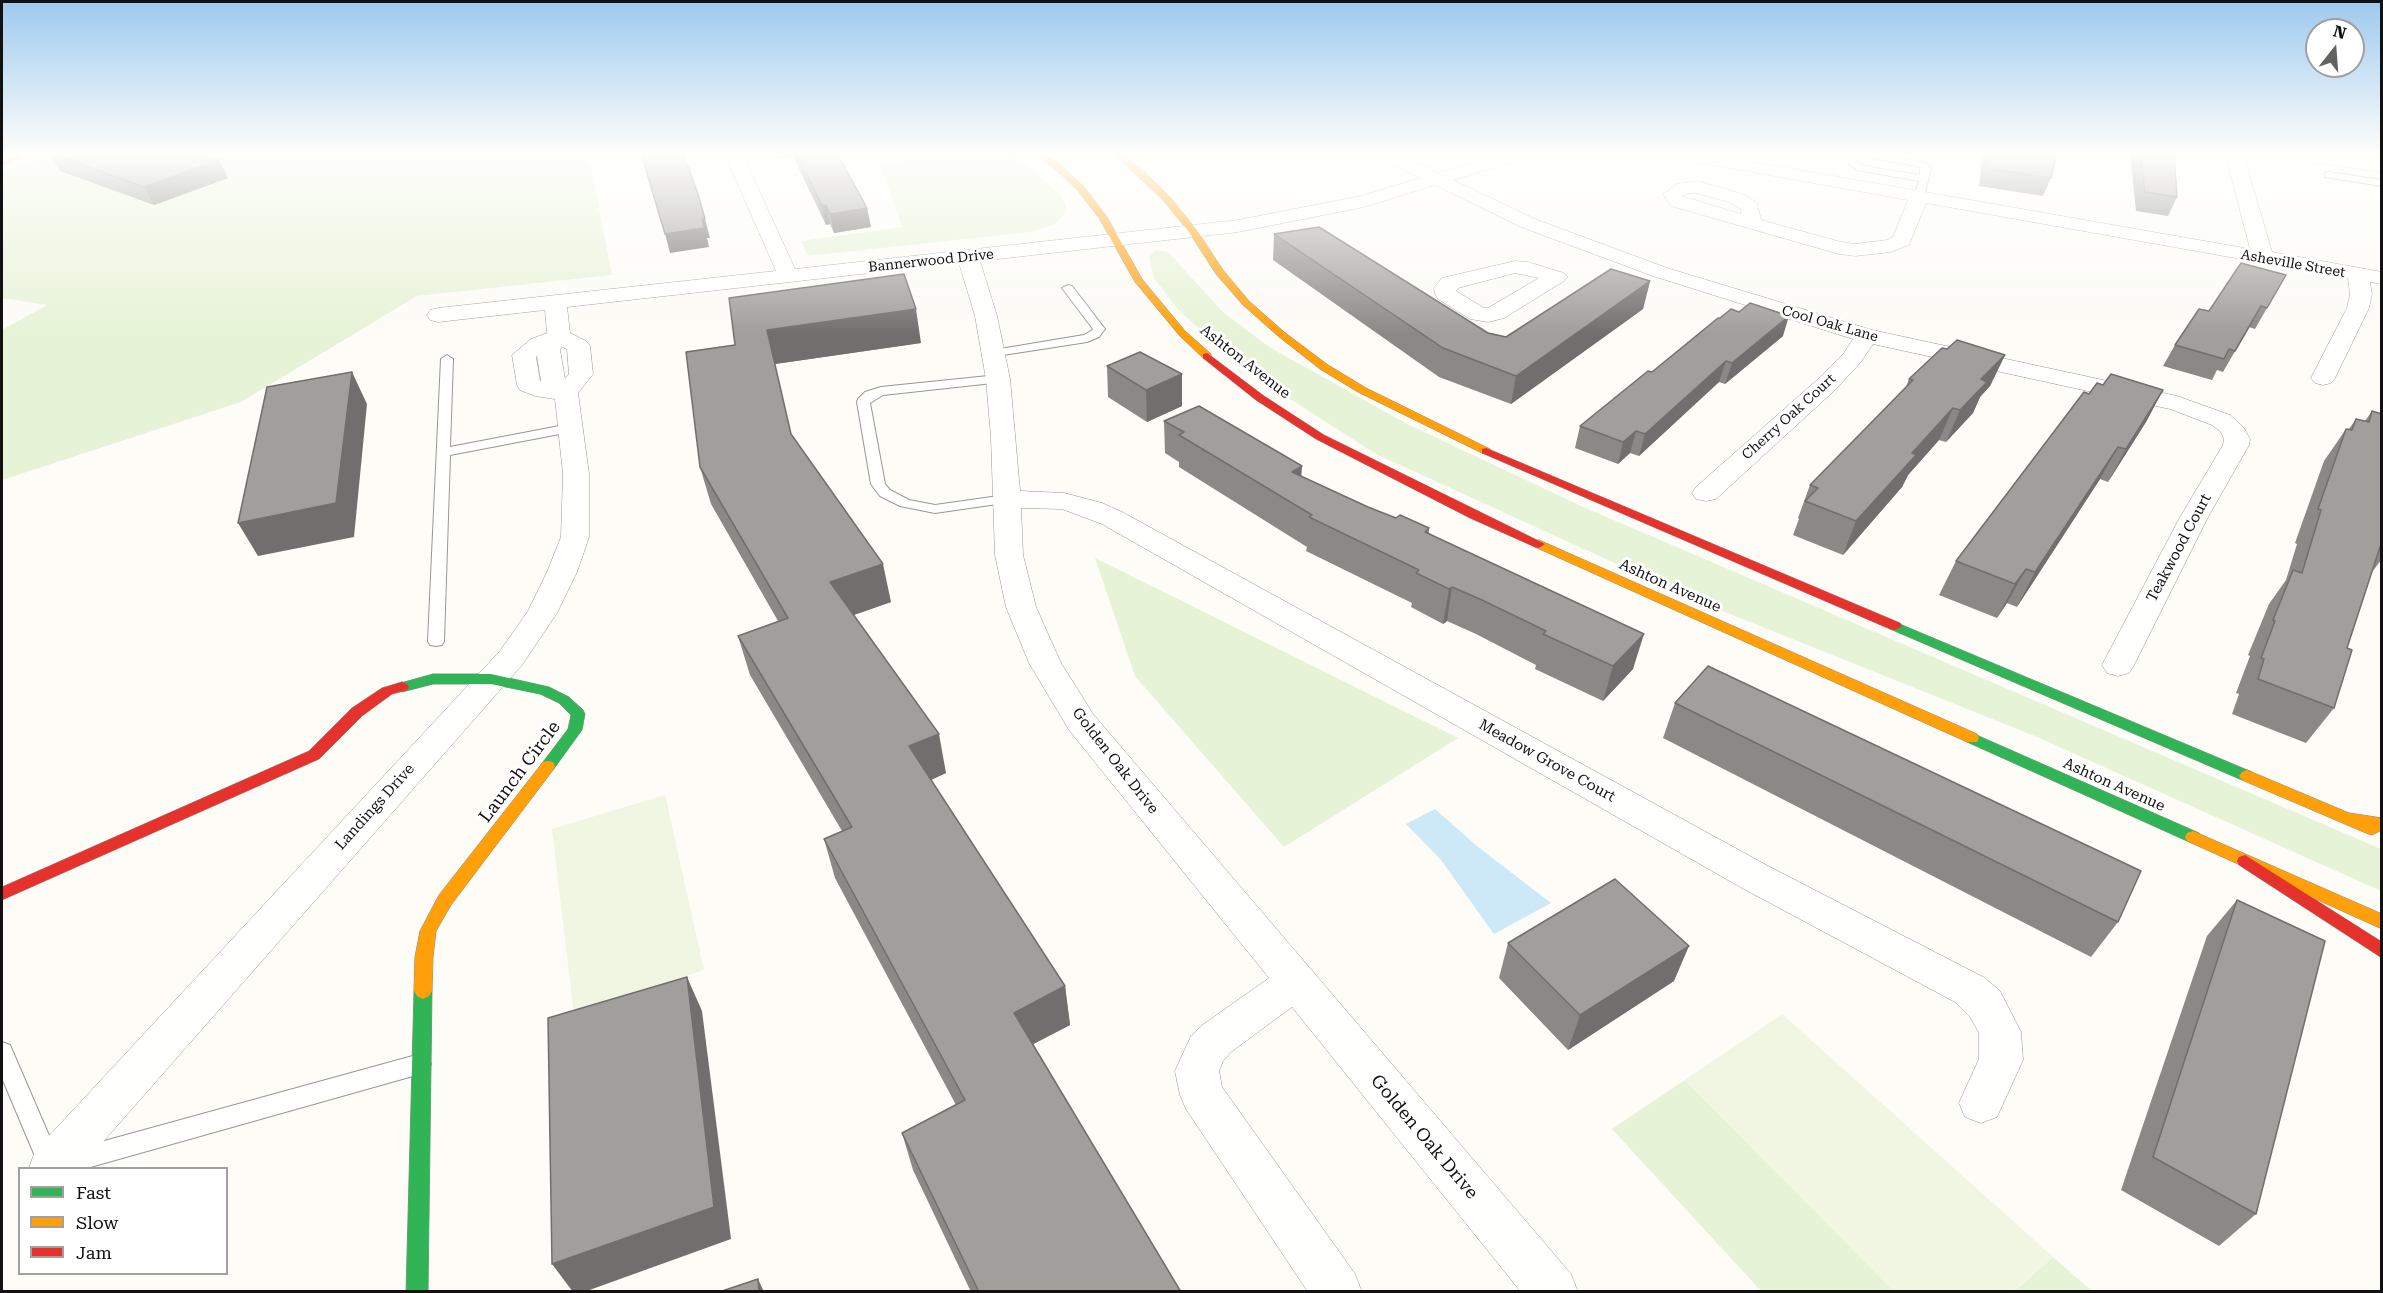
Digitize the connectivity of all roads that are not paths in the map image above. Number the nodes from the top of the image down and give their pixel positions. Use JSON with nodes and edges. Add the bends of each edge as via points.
{"nodes":[{"id":1,"x":759,"y":213,"type":"edge"},
{"id":2,"x":1100,"y":213,"type":"edge"},
{"id":3,"x":1179,"y":213,"type":"edge"},
{"id":4,"x":1307,"y":213,"type":"edge"},
{"id":5,"x":1508,"y":213,"type":"edge"},
{"id":6,"x":1912,"y":213,"type":"edge"},
{"id":7,"x":2045,"y":213,"type":"edge"},
{"id":8,"x":2251,"y":213,"type":"edge"},
{"id":9,"x":1752,"y":223,"type":"dead end"},
{"id":10,"x":1193,"y":231,"type":"junction"},
{"id":11,"x":1116,"y":240,"type":"junction"},
{"id":12,"x":968,"y":257,"type":"junction"},
{"id":13,"x":2263,"y":258,"type":"junction"},
{"id":14,"x":2358,"y":275,"type":"junction"},
{"id":15,"x":789,"y":276,"type":"junction"},
{"id":16,"x":2382,"y":278,"type":"edge"},
{"id":17,"x":1068,"y":288,"type":"dead end"},
{"id":18,"x":555,"y":302,"type":"junction"},
{"id":19,"x":438,"y":315,"type":"dead end"},
{"id":20,"x":559,"y":336,"type":"junction"},
{"id":21,"x":1867,"y":336,"type":"junction"},
{"id":22,"x":447,"y":359,"type":"dead end"},
{"id":23,"x":996,"y":367,"type":"junction"},
{"id":24,"x":2323,"y":378,"type":"dead end"},
{"id":25,"x":566,"y":392,"type":"junction"},
{"id":26,"x":570,"y":428,"type":"junction"},
{"id":27,"x":2233,"y":432,"type":"joint"},
{"id":28,"x":444,"y":452,"type":"junction"},
{"id":29,"x":1706,"y":493,"type":"dead end"},
{"id":30,"x":1006,"y":499,"type":"junction"},
{"id":31,"x":436,"y":642,"type":"dead end"},
{"id":32,"x":2118,"y":665,"type":"dead end"},
{"id":33,"x":491,"y":679,"type":"junction"},
{"id":34,"x":2345,"y":818,"type":"junction"},
{"id":35,"x":2382,"y":824,"type":"edge"},
{"id":36,"x":2382,"y":834,"type":"edge"},
{"id":37,"x":2245,"y":861,"type":"junction"},
{"id":38,"x":2,"y":894,"type":"edge"},
{"id":39,"x":2382,"y":922,"type":"edge"},
{"id":40,"x":2382,"y":951,"type":"edge"},
{"id":41,"x":1295,"y":982,"type":"junction"},
{"id":42,"x":2,"y":1052,"type":"edge"},
{"id":43,"x":422,"y":1064,"type":"junction"},
{"id":44,"x":1981,"y":1103,"type":"dead end"},
{"id":45,"x":51,"y":1167,"type":"edge"},
{"id":46,"x":417,"y":1292,"type":"edge"},
{"id":47,"x":1337,"y":1292,"type":"edge"},
{"id":48,"x":1553,"y":1292,"type":"edge"}],
"edges":[{"from":1,"to":15,"type":"street"},
{"from":2,"to":11,"type":"main road","name":"Ashton Avenue"},
{"from":3,"to":10,"type":"main road"},
{"from":4,"to":10,"type":"street","name":"Bannerwood Drive"},
{"from":5,"to":21,"type":"street","name":"Cool Oak Lane","via":[[1528,223],[1578,264],[1671,275]]},
{"from":6,"to":9,"type":"street","via":[[1902,241],[1866,250],[1839,248]]},
{"from":7,"to":13,"type":"street","name":"Asheville Street"},
{"from":8,"to":13,"type":"street"},
{"from":10,"to":11,"type":"street","name":"Bannerwood Drive"},
{"from":10,"to":34,"type":"main road","via":[[1219,272],[1246,303],[1289,341],[1362,390],[1542,476]]},
{"from":11,"to":12,"type":"street","name":"Bannerwood Drive"},
{"from":11,"to":37,"type":"main road","name":"Ashton Avenue","via":[[1138,280],[1182,333],[1260,398],[1320,437],[1474,515]]},
{"from":12,"to":15,"type":"street","name":"Bannerwood Drive"},
{"from":12,"to":23,"type":"street","name":"Golden Oak Drive"},
{"from":13,"to":14,"type":"street","name":"Asheville Street"},
{"from":14,"to":16,"type":"street","name":"Asheville Street"},
{"from":14,"to":24,"type":"street","via":[[2358,308]]},
{"from":15,"to":18,"type":"street","name":"Bannerwood Drive"},
{"from":17,"to":23,"type":"lane","via":[[1098,329],[1095,334]]},
{"from":18,"to":19,"type":"street","name":"Bannerwood Drive"},
{"from":18,"to":20,"type":"street"},
{"from":20,"to":25,"type":"street","via":[[578,346],[581,374]]},
{"from":20,"to":25,"type":"street","via":[[524,355],[529,385],[544,391]]},
{"from":21,"to":27,"type":"street","name":"Cool Oak Lane","via":[[2177,403],[2221,420]]},
{"from":21,"to":29,"type":"street","name":"Cherry Oak Court","via":[[1826,385]]},
{"from":22,"to":28,"type":"lane"},
{"from":23,"to":30,"type":"street","name":"Golden Oak Drive"},
{"from":23,"to":30,"type":"lane","via":[[881,391],[863,402],[878,484],[885,493],[905,503],[935,509]]},
{"from":25,"to":26,"type":"street","name":"Landings Drive"},
{"from":26,"to":28,"type":"lane"},
{"from":26,"to":33,"type":"street","name":"Landings Drive","via":[[576,474],[575,537],[542,613]]},
{"from":27,"to":32,"type":"street","name":"Teakwood Court","via":[[2236,445]]},
{"from":28,"to":31,"type":"lane"},
{"from":30,"to":41,"type":"street","name":"Golden Oak Drive","via":[[1009,555],[1019,597],[1045,663],[1081,722]]},
{"from":30,"to":44,"type":"street","name":"Meadow Grove Court","via":[[1064,501],[1112,518],[1755,877],[1970,990],[1985,1004],[2000,1032],[2001,1060]]},
{"from":33,"to":38,"type":"main road","name":"Launch Circle","via":[[433,679],[387,691],[357,712],[314,755]]},
{"from":33,"to":43,"type":"main road","name":"Launch Circle","via":[[544,690],[564,700],[578,714],[575,730],[445,900],[428,931]]},
{"from":33,"to":45,"type":"street","name":"Landings Drive"},
{"from":34,"to":35,"type":"main road"},
{"from":34,"to":36,"type":"main road"},
{"from":37,"to":39,"type":"main road","name":"Ashton Avenue"},
{"from":37,"to":40,"type":"main road"},
{"from":41,"to":47,"type":"street","via":[[1216,1039],[1206,1049],[1197,1071],[1202,1095]]},
{"from":41,"to":48,"type":"street","name":"Golden Oak Drive"},
{"from":42,"to":45,"type":"lane"},
{"from":43,"to":45,"type":"lane"},
{"from":43,"to":46,"type":"main road","name":"Launch Circle"}]}
